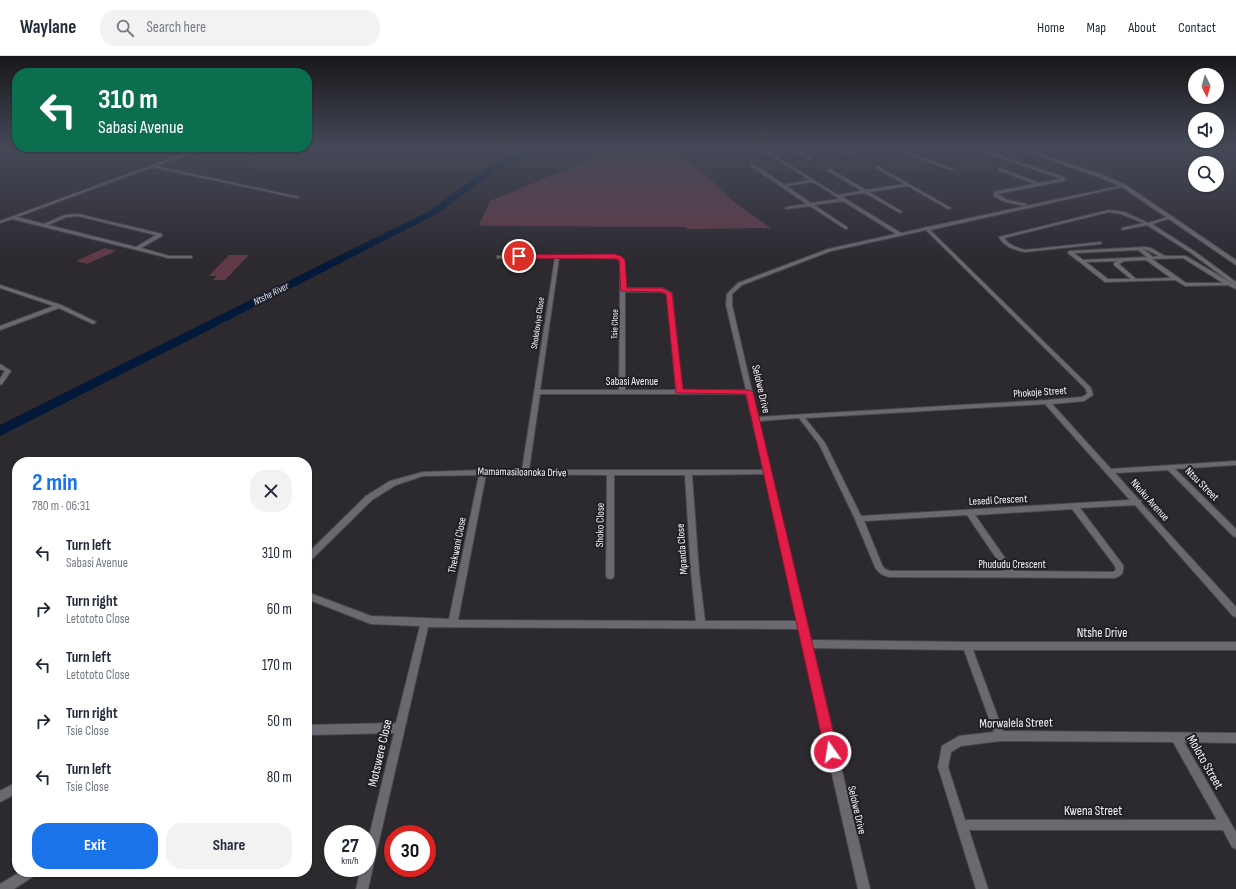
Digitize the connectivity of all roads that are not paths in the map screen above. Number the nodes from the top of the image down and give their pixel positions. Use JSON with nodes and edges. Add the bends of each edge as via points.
{"nodes":[{"id":1,"x":96,"y":187,"type":"edge"},
{"id":2,"x":249,"y":187,"type":"edge"},
{"id":3,"x":783,"y":187,"type":"edge"},
{"id":4,"x":822,"y":187,"type":"edge"},
{"id":5,"x":857,"y":187,"type":"edge"},
{"id":6,"x":890,"y":187,"type":"edge"},
{"id":7,"x":913,"y":187,"type":"edge"},
{"id":8,"x":1024,"y":187,"type":"edge"},
{"id":9,"x":1120,"y":187,"type":"edge"},
{"id":10,"x":1125,"y":187,"type":"edge"},
{"id":11,"x":864,"y":191,"type":"junction"},
{"id":12,"x":836,"y":196,"type":"junction"},
{"id":13,"x":297,"y":197,"type":"dead end"},
{"id":14,"x":842,"y":200,"type":"junction"},
{"id":15,"x":811,"y":204,"type":"junction"},
{"id":16,"x":1029,"y":206,"type":"junction"},
{"id":17,"x":787,"y":208,"type":"dead end"},
{"id":18,"x":949,"y":208,"type":"dead end"},
{"id":19,"x":900,"y":212,"type":"dead end"},
{"id":20,"x":1170,"y":217,"type":"junction"},
{"id":21,"x":13,"y":218,"type":"junction"},
{"id":22,"x":0,"y":222,"type":"edge"},
{"id":23,"x":1146,"y":224,"type":"junction"},
{"id":24,"x":45,"y":225,"type":"junction"},
{"id":25,"x":845,"y":228,"type":"dead end"},
{"id":26,"x":926,"y":228,"type":"junction"},
{"id":27,"x":1124,"y":229,"type":"dead end"},
{"id":28,"x":899,"y":234,"type":"junction"},
{"id":29,"x":1099,"y":243,"type":"dead end"},
{"id":30,"x":138,"y":248,"type":"junction"},
{"id":31,"x":1138,"y":248,"type":"junction"},
{"id":32,"x":499,"y":256,"type":"dead end"},
{"id":33,"x":1197,"y":256,"type":"junction"},
{"id":34,"x":190,"y":257,"type":"dead end"},
{"id":35,"x":557,"y":257,"type":"junction"},
{"id":36,"x":1163,"y":257,"type":"junction"},
{"id":37,"x":1184,"y":257,"type":"junction"},
{"id":38,"x":1150,"y":258,"type":"junction"},
{"id":39,"x":1122,"y":260,"type":"junction"},
{"id":40,"x":1081,"y":261,"type":"junction"},
{"id":41,"x":1236,"y":263,"type":"edge"},
{"id":42,"x":1158,"y":266,"type":"junction"},
{"id":43,"x":1168,"y":266,"type":"dead end"},
{"id":44,"x":1218,"y":271,"type":"junction"},
{"id":45,"x":1207,"y":272,"type":"junction"},
{"id":46,"x":1176,"y":279,"type":"junction"},
{"id":47,"x":1135,"y":280,"type":"junction"},
{"id":48,"x":1227,"y":284,"type":"junction"},
{"id":49,"x":1236,"y":284,"type":"edge"},
{"id":50,"x":0,"y":286,"type":"edge"},
{"id":51,"x":1236,"y":288,"type":"edge"},
{"id":52,"x":623,"y":290,"type":"junction"},
{"id":53,"x":59,"y":306,"type":"junction"},
{"id":54,"x":93,"y":322,"type":"dead end"},
{"id":55,"x":0,"y":329,"type":"edge"},
{"id":56,"x":0,"y":366,"type":"edge"},
{"id":57,"x":0,"y":383,"type":"edge"},
{"id":58,"x":679,"y":391,"type":"junction"},
{"id":59,"x":538,"y":392,"type":"junction"},
{"id":60,"x":622,"y":392,"type":"junction"},
{"id":61,"x":749,"y":392,"type":"junction"},
{"id":62,"x":1047,"y":402,"type":"junction"},
{"id":63,"x":801,"y":417,"type":"junction"},
{"id":64,"x":756,"y":419,"type":"junction"},
{"id":65,"x":1236,"y":463,"type":"edge"},
{"id":66,"x":1169,"y":467,"type":"junction"},
{"id":67,"x":1110,"y":471,"type":"junction"},
{"id":68,"x":483,"y":472,"type":"junction"},
{"id":69,"x":525,"y":472,"type":"junction"},
{"id":70,"x":768,"y":472,"type":"junction"},
{"id":71,"x":611,"y":473,"type":"junction"},
{"id":72,"x":688,"y":473,"type":"junction"},
{"id":73,"x":1138,"y":502,"type":"junction"},
{"id":74,"x":1075,"y":507,"type":"junction"},
{"id":75,"x":970,"y":513,"type":"junction"},
{"id":76,"x":858,"y":518,"type":"junction"},
{"id":77,"x":1236,"y":534,"type":"edge"},
{"id":78,"x":312,"y":554,"type":"edge"},
{"id":79,"x":1012,"y":575,"type":"junction"},
{"id":80,"x":610,"y":576,"type":"dead end"},
{"id":81,"x":312,"y":597,"type":"edge"},
{"id":82,"x":1236,"y":613,"type":"edge"},
{"id":83,"x":425,"y":622,"type":"junction"},
{"id":84,"x":453,"y":622,"type":"junction"},
{"id":85,"x":701,"y":625,"type":"junction"},
{"id":86,"x":802,"y":626,"type":"junction"},
{"id":87,"x":807,"y":644,"type":"junction"},
{"id":88,"x":967,"y":646,"type":"junction"},
{"id":89,"x":1236,"y":646,"type":"edge"},
{"id":90,"x":400,"y":728,"type":"junction"},
{"id":91,"x":312,"y":730,"type":"edge"},
{"id":92,"x":1000,"y":736,"type":"junction"},
{"id":93,"x":1175,"y":737,"type":"junction"},
{"id":94,"x":1236,"y":738,"type":"edge"},
{"id":95,"x":12,"y":790,"type":"edge"},
{"id":96,"x":0,"y":797,"type":"edge"},
{"id":97,"x":962,"y":825,"type":"junction"},
{"id":98,"x":1225,"y":825,"type":"junction"},
{"id":99,"x":1236,"y":842,"type":"edge"},
{"id":100,"x":22,"y":877,"type":"edge"},
{"id":101,"x":3,"y":889,"type":"edge"},
{"id":102,"x":362,"y":889,"type":"edge"},
{"id":103,"x":864,"y":889,"type":"edge"},
{"id":104,"x":982,"y":889,"type":"edge"}],
"edges":[{"from":1,"to":21,"type":"street"},
{"from":2,"to":13,"type":"street"},
{"from":3,"to":15,"type":"street"},
{"from":4,"to":12,"type":"street"},
{"from":5,"to":11,"type":"street"},
{"from":6,"to":11,"type":"street"},
{"from":7,"to":18,"type":"street"},
{"from":8,"to":16,"type":"street","via":[[995,195],[1006,202]]},
{"from":9,"to":16,"type":"street","name":"Selolwe Drive"},
{"from":10,"to":20,"type":"street"},
{"from":11,"to":12,"type":"street"},
{"from":11,"to":19,"type":"street"},
{"from":12,"to":14,"type":"street"},
{"from":14,"to":15,"type":"street"},
{"from":14,"to":28,"type":"street"},
{"from":15,"to":17,"type":"street"},
{"from":15,"to":25,"type":"street"},
{"from":16,"to":26,"type":"street","name":"Selolwe Drive"},
{"from":20,"to":23,"type":"street"},
{"from":20,"to":41,"type":"street"},
{"from":21,"to":22,"type":"street"},
{"from":21,"to":24,"type":"street"},
{"from":23,"to":27,"type":"street"},
{"from":23,"to":29,"type":"street","via":[[1121,212],[1109,211],[1001,237],[1016,249],[1025,250]]},
{"from":23,"to":33,"type":"street","via":[[1161,230]]},
{"from":24,"to":30,"type":"street"},
{"from":24,"to":30,"type":"street","via":[[66,216],[78,215],[160,235]]},
{"from":26,"to":28,"type":"street","name":"Selolwe Drive"},
{"from":26,"to":62,"type":"street","name":"Phokoje Street","via":[[1089,389],[1090,395],[1084,399]]},
{"from":28,"to":61,"type":"street","name":"Selolwe Drive","via":[[830,250],[740,284],[734,289],[730,294],[729,305]]},
{"from":30,"to":34,"type":"street","via":[[167,258]]},
{"from":31,"to":36,"type":"street","via":[[1148,248]]},
{"from":31,"to":38,"type":"street"},
{"from":31,"to":40,"type":"street","via":[[1070,252]]},
{"from":32,"to":35,"type":"street","name":"Tsie Close"},
{"from":33,"to":37,"type":"street"},
{"from":33,"to":44,"type":"street"},
{"from":35,"to":52,"type":"street","name":"Tsie Close","via":[[619,258],[622,260]]},
{"from":35,"to":59,"type":"street","name":"Shololoviya Close"},
{"from":36,"to":37,"type":"street"},
{"from":36,"to":38,"type":"street"},
{"from":37,"to":45,"type":"street"},
{"from":38,"to":39,"type":"street"},
{"from":38,"to":42,"type":"street"},
{"from":39,"to":40,"type":"street"},
{"from":39,"to":47,"type":"street","via":[[1116,264]]},
{"from":40,"to":47,"type":"street","via":[[1107,281]]},
{"from":42,"to":43,"type":"street"},
{"from":42,"to":46,"type":"street"},
{"from":44,"to":45,"type":"street"},
{"from":44,"to":49,"type":"street"},
{"from":45,"to":48,"type":"street"},
{"from":46,"to":47,"type":"street"},
{"from":46,"to":48,"type":"street","via":[[1187,286]]},
{"from":48,"to":51,"type":"street"},
{"from":50,"to":53,"type":"street"},
{"from":52,"to":58,"type":"street","via":[[662,290],[669,293]]},
{"from":52,"to":60,"type":"street","name":"Tsie Close"},
{"from":53,"to":54,"type":"street"},
{"from":53,"to":55,"type":"street"},
{"from":56,"to":57,"type":"street","via":[[8,371]]},
{"from":58,"to":60,"type":"street","name":"Sabasi Avenue"},
{"from":58,"to":61,"type":"street","name":"Sabasi Avenue"},
{"from":59,"to":60,"type":"street","name":"Sabasi Avenue"},
{"from":59,"to":69,"type":"street","name":"Shololoviya Close"},
{"from":61,"to":64,"type":"street","name":"Selolwe Drive"},
{"from":62,"to":63,"type":"street","name":"Phokoje Street"},
{"from":62,"to":67,"type":"street","name":"Nkuku Avenue"},
{"from":63,"to":64,"type":"street","name":"Phokoje Street"},
{"from":63,"to":76,"type":"street","name":"Phududu Crescent","via":[[822,443]]},
{"from":64,"to":70,"type":"street","name":"Selolwe Drive"},
{"from":65,"to":66,"type":"street","name":"Ntsu Street"},
{"from":66,"to":67,"type":"street","name":"Ntsu Street"},
{"from":66,"to":77,"type":"street","name":"Ntsu Street"},
{"from":67,"to":73,"type":"street","name":"Nkuku Avenue"},
{"from":68,"to":69,"type":"street","name":"Mamamasiloanoka Drive"},
{"from":68,"to":78,"type":"street","name":"Mamamasiloanoka Drive","via":[[423,474],[393,482],[369,498]]},
{"from":68,"to":84,"type":"street","name":"Thekwani Close"},
{"from":69,"to":71,"type":"street","name":"Mamamasiloanoka Drive"},
{"from":70,"to":72,"type":"street","name":"Mamamasiloanoka Drive"},
{"from":70,"to":86,"type":"street","name":"Selolwe Drive"},
{"from":71,"to":72,"type":"street","name":"Mamamasiloanoka Drive"},
{"from":71,"to":80,"type":"street","name":"Shoko Close"},
{"from":72,"to":85,"type":"street","name":"Mpanda Close"},
{"from":73,"to":74,"type":"street","name":"Lesedi Crescent"},
{"from":73,"to":82,"type":"street","name":"Nkuku Avenue"},
{"from":74,"to":75,"type":"street","name":"Lesedi Crescent"},
{"from":74,"to":79,"type":"street","name":"Phududu Crescent","via":[[1119,565],[1120,571],[1114,575]]},
{"from":75,"to":76,"type":"street","name":"Lesedi Crescent"},
{"from":75,"to":79,"type":"street"},
{"from":76,"to":79,"type":"street","name":"Phududu Crescent","via":[[879,567],[889,574]]},
{"from":81,"to":83,"type":"street","via":[[371,620]]},
{"from":83,"to":84,"type":"street"},
{"from":83,"to":90,"type":"street","name":"Motswere Close"},
{"from":84,"to":85,"type":"street"},
{"from":85,"to":86,"type":"street"},
{"from":86,"to":87,"type":"street","name":"Selolwe Drive"},
{"from":87,"to":88,"type":"street","name":"Ntshe Drive"},
{"from":87,"to":103,"type":"street","name":"Selolwe Drive"},
{"from":88,"to":89,"type":"street","name":"Ntshe Drive"},
{"from":88,"to":92,"type":"street"},
{"from":90,"to":91,"type":"street"},
{"from":90,"to":102,"type":"street","name":"Motswere Close"},
{"from":92,"to":93,"type":"street","name":"Morwalela Street"},
{"from":92,"to":97,"type":"street","name":"Morwalela Street","via":[[959,741],[946,749],[943,766]]},
{"from":93,"to":94,"type":"street","name":"Morwalela Street"},
{"from":93,"to":98,"type":"street","name":"Moloto Street"},
{"from":95,"to":96,"type":"street"},
{"from":97,"to":98,"type":"street","name":"Kwena Street"},
{"from":97,"to":104,"type":"street","name":"Morwalela Street"},
{"from":98,"to":99,"type":"street","name":"Moloto Street"},
{"from":100,"to":101,"type":"street"}]}
